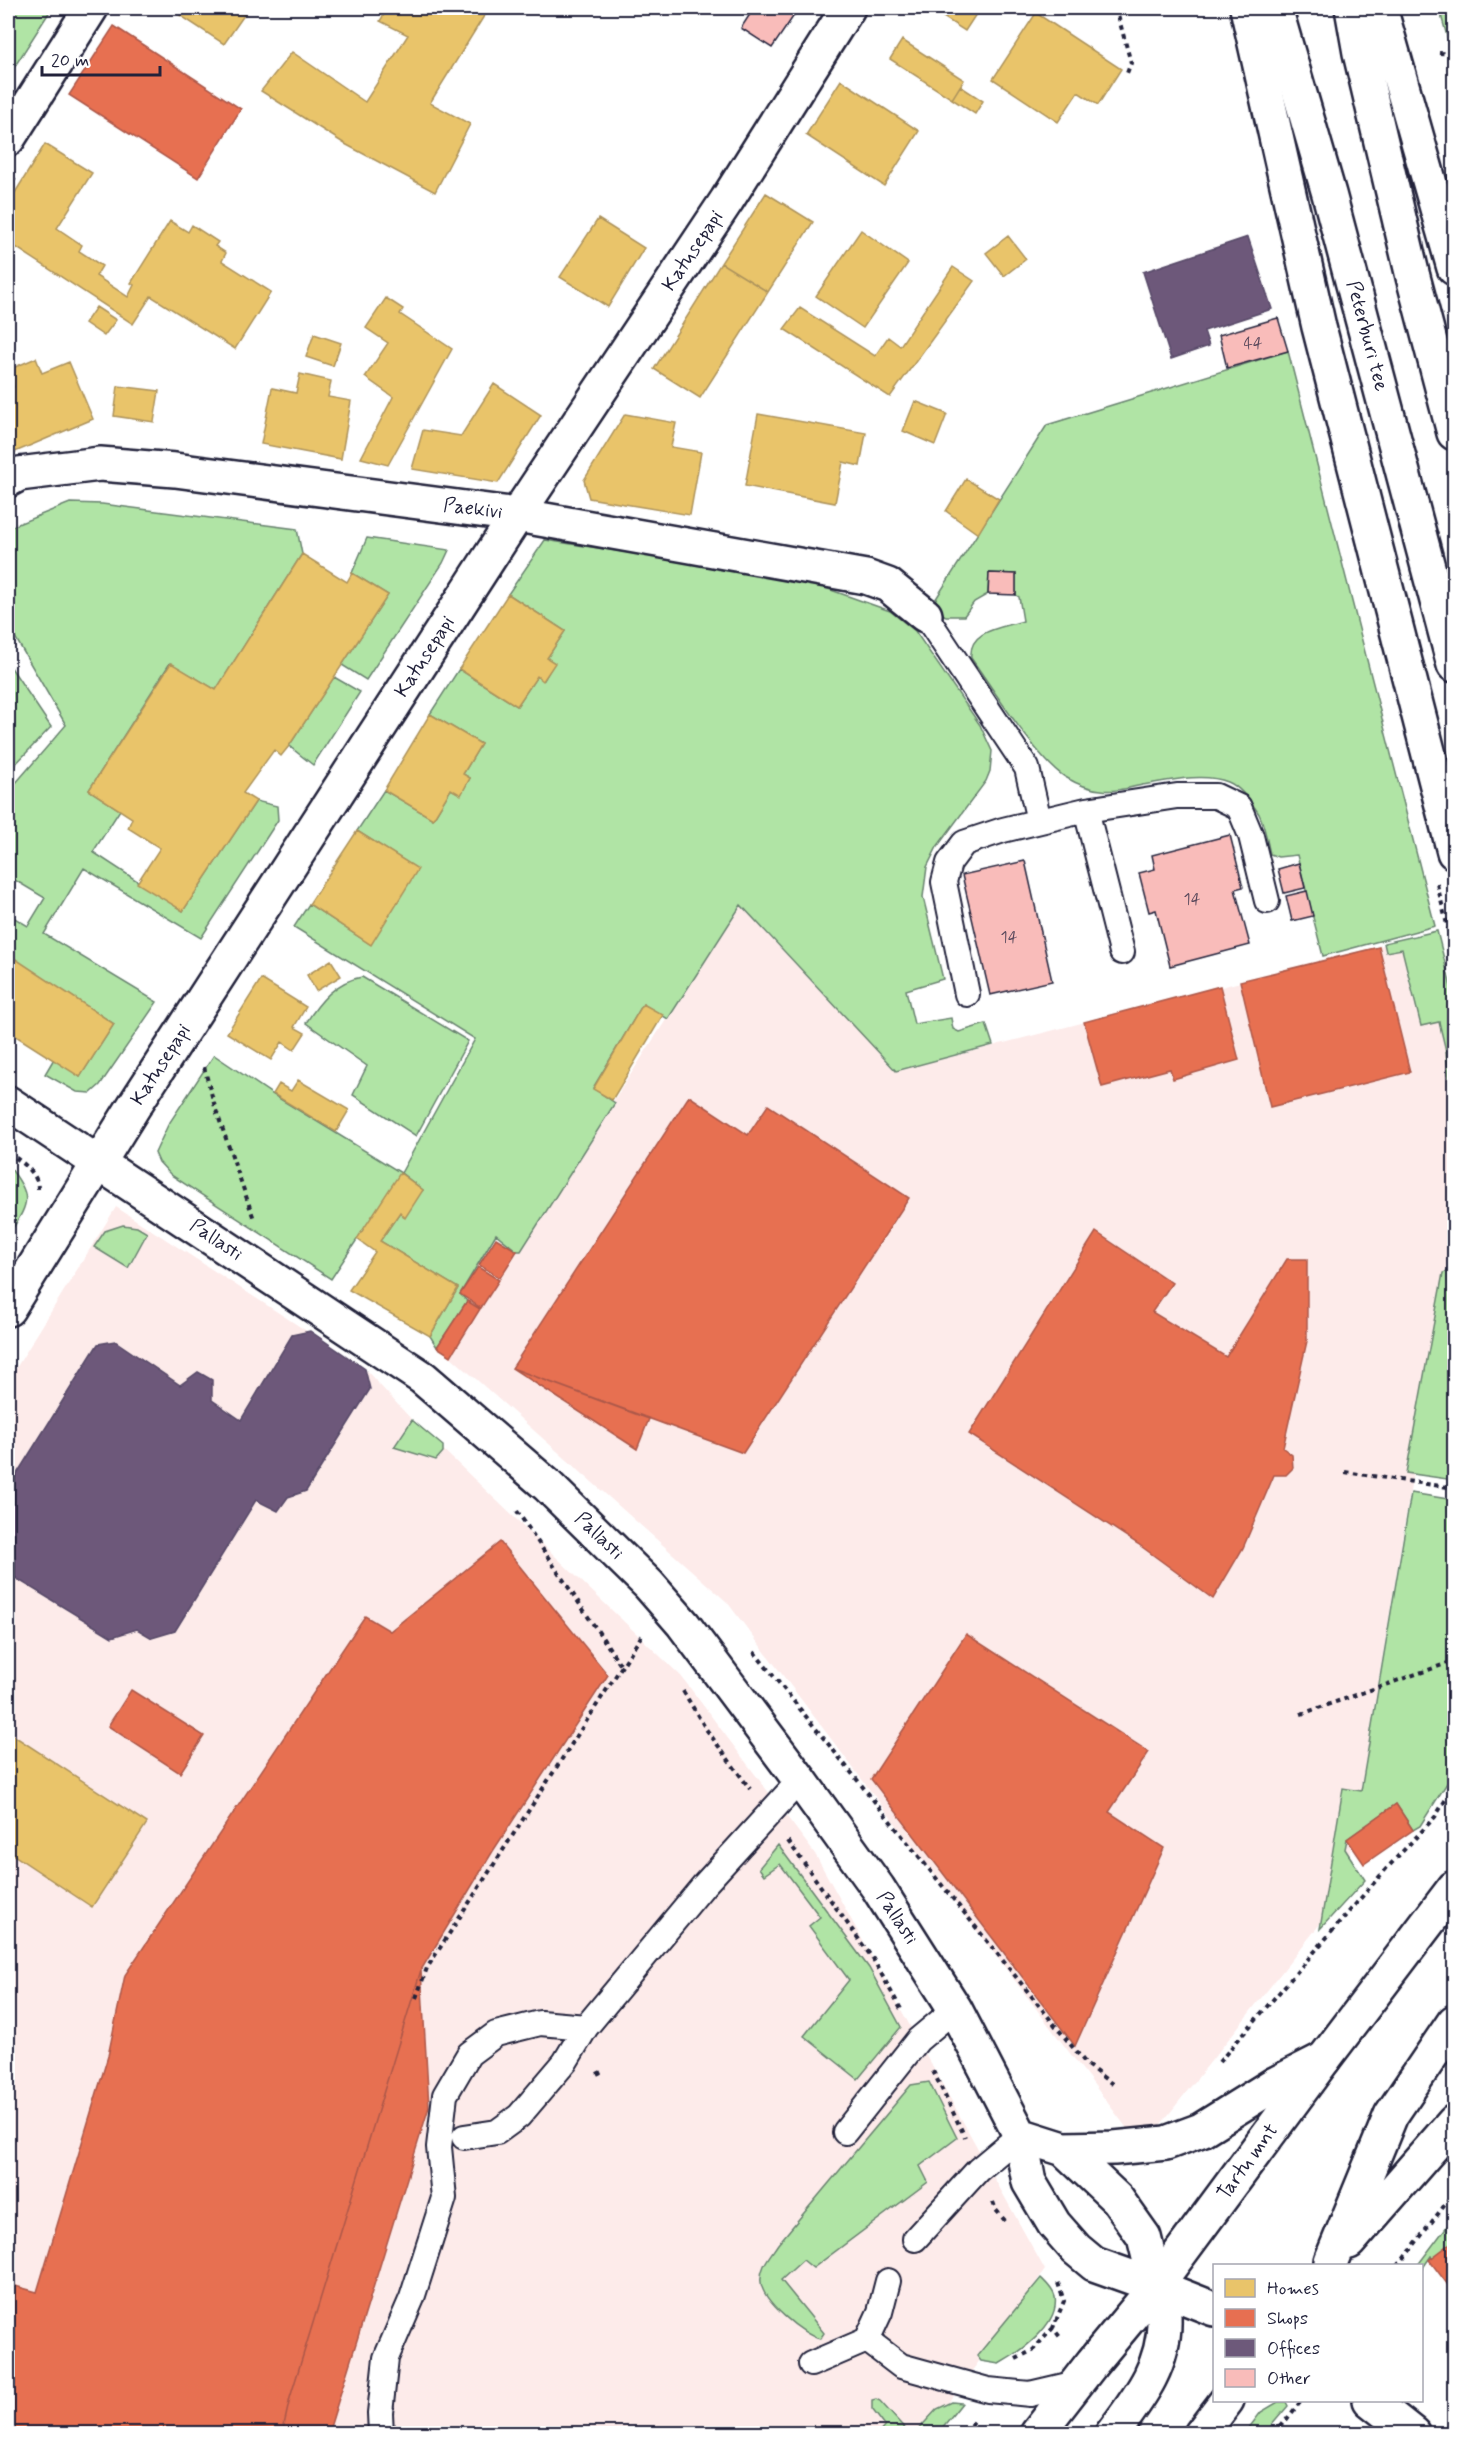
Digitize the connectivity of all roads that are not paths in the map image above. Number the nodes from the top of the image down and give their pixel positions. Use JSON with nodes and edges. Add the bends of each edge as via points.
{"nodes":[{"id":1,"x":91,"y":8,"type":"edge"},
{"id":2,"x":848,"y":8,"type":"edge"},
{"id":3,"x":1247,"y":8,"type":"edge"},
{"id":4,"x":1275,"y":8,"type":"edge"},
{"id":5,"x":1352,"y":8,"type":"edge"},
{"id":6,"x":1385,"y":15,"type":"edge"},
{"id":7,"x":8,"y":139,"type":"edge"},
{"id":8,"x":1455,"y":268,"type":"edge"},
{"id":9,"x":1455,"y":433,"type":"edge"},
{"id":10,"x":8,"y":480,"type":"edge"},
{"id":11,"x":517,"y":515,"type":"junction"},
{"id":12,"x":925,"y":615,"type":"joint"},
{"id":13,"x":1455,"y":665,"type":"edge"},
{"id":14,"x":1086,"y":810,"type":"junction"},
{"id":15,"x":1039,"y":821,"type":"junction"},
{"id":16,"x":1455,"y":852,"type":"edge"},
{"id":17,"x":1267,"y":901,"type":"dead end"},
{"id":18,"x":1122,"y":952,"type":"dead end"},
{"id":19,"x":967,"y":994,"type":"dead end"},
{"id":20,"x":8,"y":1103,"type":"edge"},
{"id":21,"x":98,"y":1163,"type":"junction"},
{"id":22,"x":8,"y":1309,"type":"edge"},
{"id":23,"x":800,"y":1780,"type":"junction"},
{"id":24,"x":1455,"y":1888,"type":"edge"},
{"id":25,"x":955,"y":2009,"type":"junction"},
{"id":26,"x":1455,"y":2022,"type":"edge"},
{"id":27,"x":586,"y":2027,"type":"junction"},
{"id":28,"x":1324,"y":2059,"type":"junction"},
{"id":29,"x":1455,"y":2122,"type":"edge"},
{"id":30,"x":845,"y":2132,"type":"dead end"},
{"id":31,"x":1020,"y":2135,"type":"junction"},
{"id":32,"x":464,"y":2137,"type":"dead end"},
{"id":33,"x":1064,"y":2149,"type":"junction"},
{"id":34,"x":915,"y":2239,"type":"dead end"},
{"id":35,"x":1330,"y":2263,"type":"edge"},
{"id":36,"x":888,"y":2281,"type":"dead end"},
{"id":37,"x":1156,"y":2286,"type":"junction"},
{"id":38,"x":1213,"y":2308,"type":"edge"},
{"id":39,"x":867,"y":2340,"type":"junction"},
{"id":40,"x":811,"y":2364,"type":"dead end"},
{"id":41,"x":1077,"y":2383,"type":"junction"},
{"id":42,"x":1225,"y":2402,"type":"edge"},
{"id":43,"x":1373,"y":2402,"type":"edge"},
{"id":44,"x":381,"y":2433,"type":"edge"},
{"id":45,"x":1037,"y":2433,"type":"edge"},
{"id":46,"x":1113,"y":2433,"type":"edge"},
{"id":47,"x":1201,"y":2433,"type":"edge"},
{"id":48,"x":1413,"y":2433,"type":"edge"}],
"edges":[{"from":1,"to":7,"type":"main road"},
{"from":2,"to":11,"type":"main road","name":"Katusepapi","via":[[727,200]]},
{"from":3,"to":16,"type":"main road","via":[[1319,327]]},
{"from":4,"to":13,"type":"main road","name":"Peterburi tee"},
{"from":5,"to":9,"type":"main road","via":[[1413,277]]},
{"from":6,"to":8,"type":"main road"},
{"from":10,"to":11,"type":"main road","name":"Paekivi","via":[[19,474],[100,464],[175,470]]},
{"from":11,"to":12,"type":"main road","name":"Paekivi","via":[[866,577],[888,585]]},
{"from":11,"to":21,"type":"main road","name":"Katusepapi"},
{"from":12,"to":15,"type":"lane","via":[[1027,768]]},
{"from":14,"to":15,"type":"lane"},
{"from":14,"to":17,"type":"lane","via":[[1177,795],[1216,795],[1239,807],[1251,836]]},
{"from":14,"to":18,"type":"lane"},
{"from":15,"to":19,"type":"lane","via":[[964,843],[949,863],[944,882]]},
{"from":20,"to":21,"type":"main road","name":"Pallasti"},
{"from":21,"to":22,"type":"main road","name":"Katusepapi"},
{"from":21,"to":23,"type":"main road","name":"Pallasti","via":[[423,1377],[490,1434],[649,1585],[683,1624]]},
{"from":23,"to":25,"type":"main road","name":"Pallasti","via":[[878,1888]]},
{"from":23,"to":27,"type":"lane","via":[[704,1885]]},
{"from":24,"to":28,"type":"main road","name":"Tartu mnt"},
{"from":25,"to":30,"type":"lane","via":[[918,2040]]},
{"from":25,"to":31,"type":"main road","name":"Pallasti"},
{"from":26,"to":35,"type":"main road","via":[[1391,2115]]},
{"from":27,"to":32,"type":"lane","via":[[565,2062],[519,2116],[497,2132]]},
{"from":27,"to":44,"type":"lane","via":[[540,2023],[496,2034],[469,2054],[445,2096],[439,2147],[444,2198],[412,2298],[386,2358]]},
{"from":28,"to":33,"type":"main road","via":[[1201,2130],[1166,2143]]},
{"from":28,"to":37,"type":"main road","name":"Tartu mnt"},
{"from":29,"to":35,"type":"main road"},
{"from":31,"to":33,"type":"main road"},
{"from":31,"to":34,"type":"lane","via":[[978,2170]]},
{"from":31,"to":37,"type":"main road","name":"Pallasti","via":[[1029,2182],[1066,2238],[1094,2264]]},
{"from":33,"to":37,"type":"main road","via":[[1117,2199],[1144,2237]]},
{"from":36,"to":39,"type":"lane"},
{"from":37,"to":38,"type":"main road","name":"Pallasti"},
{"from":37,"to":41,"type":"main road","name":"Tartu mnt"},
{"from":37,"to":46,"type":"main road","via":[[1164,2315],[1162,2353],[1139,2398]]},
{"from":39,"to":40,"type":"lane"},
{"from":39,"to":41,"type":"lane","via":[[901,2366],[988,2390],[1030,2394]]},
{"from":41,"to":45,"type":"main road","name":"Tartu mnt"},
{"from":42,"to":47,"type":"main road"},
{"from":43,"to":48,"type":"main road"}]}
